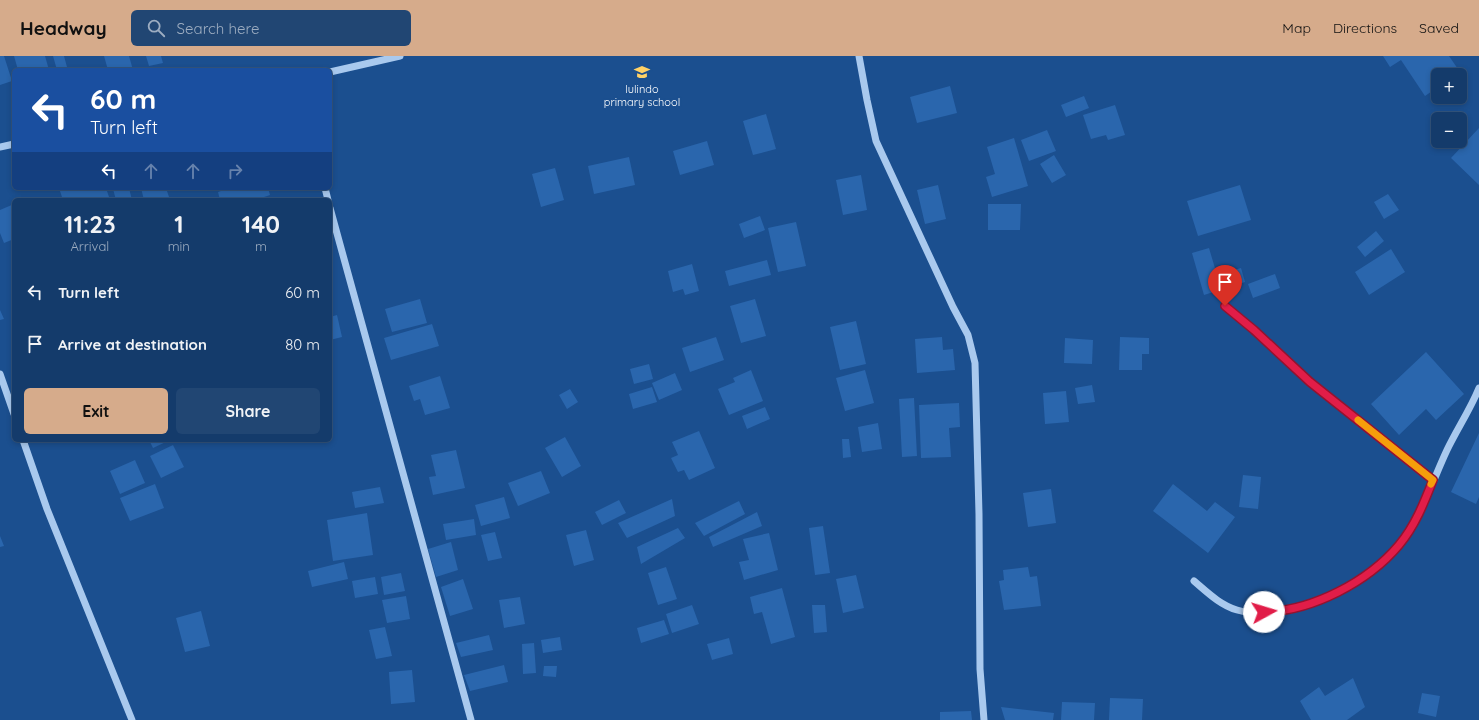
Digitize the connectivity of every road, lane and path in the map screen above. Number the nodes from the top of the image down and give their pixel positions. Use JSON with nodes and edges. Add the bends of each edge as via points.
{"nodes":[{"id":1,"x":400,"y":56,"type":"edge"},
{"id":2,"x":859,"y":56,"type":"edge"},
{"id":3,"x":332,"y":72,"type":"edge"},
{"id":4,"x":12,"y":145,"type":"edge"},
{"id":5,"x":0,"y":148,"type":"edge"},
{"id":6,"x":332,"y":215,"type":"edge"},
{"id":7,"x":1225,"y":306,"type":"dead end"},
{"id":8,"x":0,"y":374,"type":"edge"},
{"id":9,"x":1479,"y":388,"type":"edge"},
{"id":10,"x":12,"y":408,"type":"edge"},
{"id":11,"x":24,"y":442,"type":"edge"},
{"id":12,"x":1433,"y":480,"type":"junction"},
{"id":13,"x":1194,"y":580,"type":"dead end"},
{"id":14,"x":132,"y":720,"type":"edge"},
{"id":15,"x":471,"y":720,"type":"edge"},
{"id":16,"x":984,"y":720,"type":"edge"}],
"edges":[{"from":1,"to":3,"type":"street"},
{"from":2,"to":16,"type":"street","via":[[876,141],[968,335],[976,363],[980,668]]},
{"from":4,"to":5,"type":"street"},
{"from":6,"to":15,"type":"street"},
{"from":7,"to":12,"type":"street","via":[[1310,382]]},
{"from":8,"to":10,"type":"street"},
{"from":9,"to":12,"type":"street"},
{"from":11,"to":14,"type":"street","via":[[58,537]]},
{"from":12,"to":13,"type":"street","via":[[1417,519],[1399,545],[1375,569],[1331,595],[1304,607],[1253,613],[1235,609],[1212,596]]}]}
